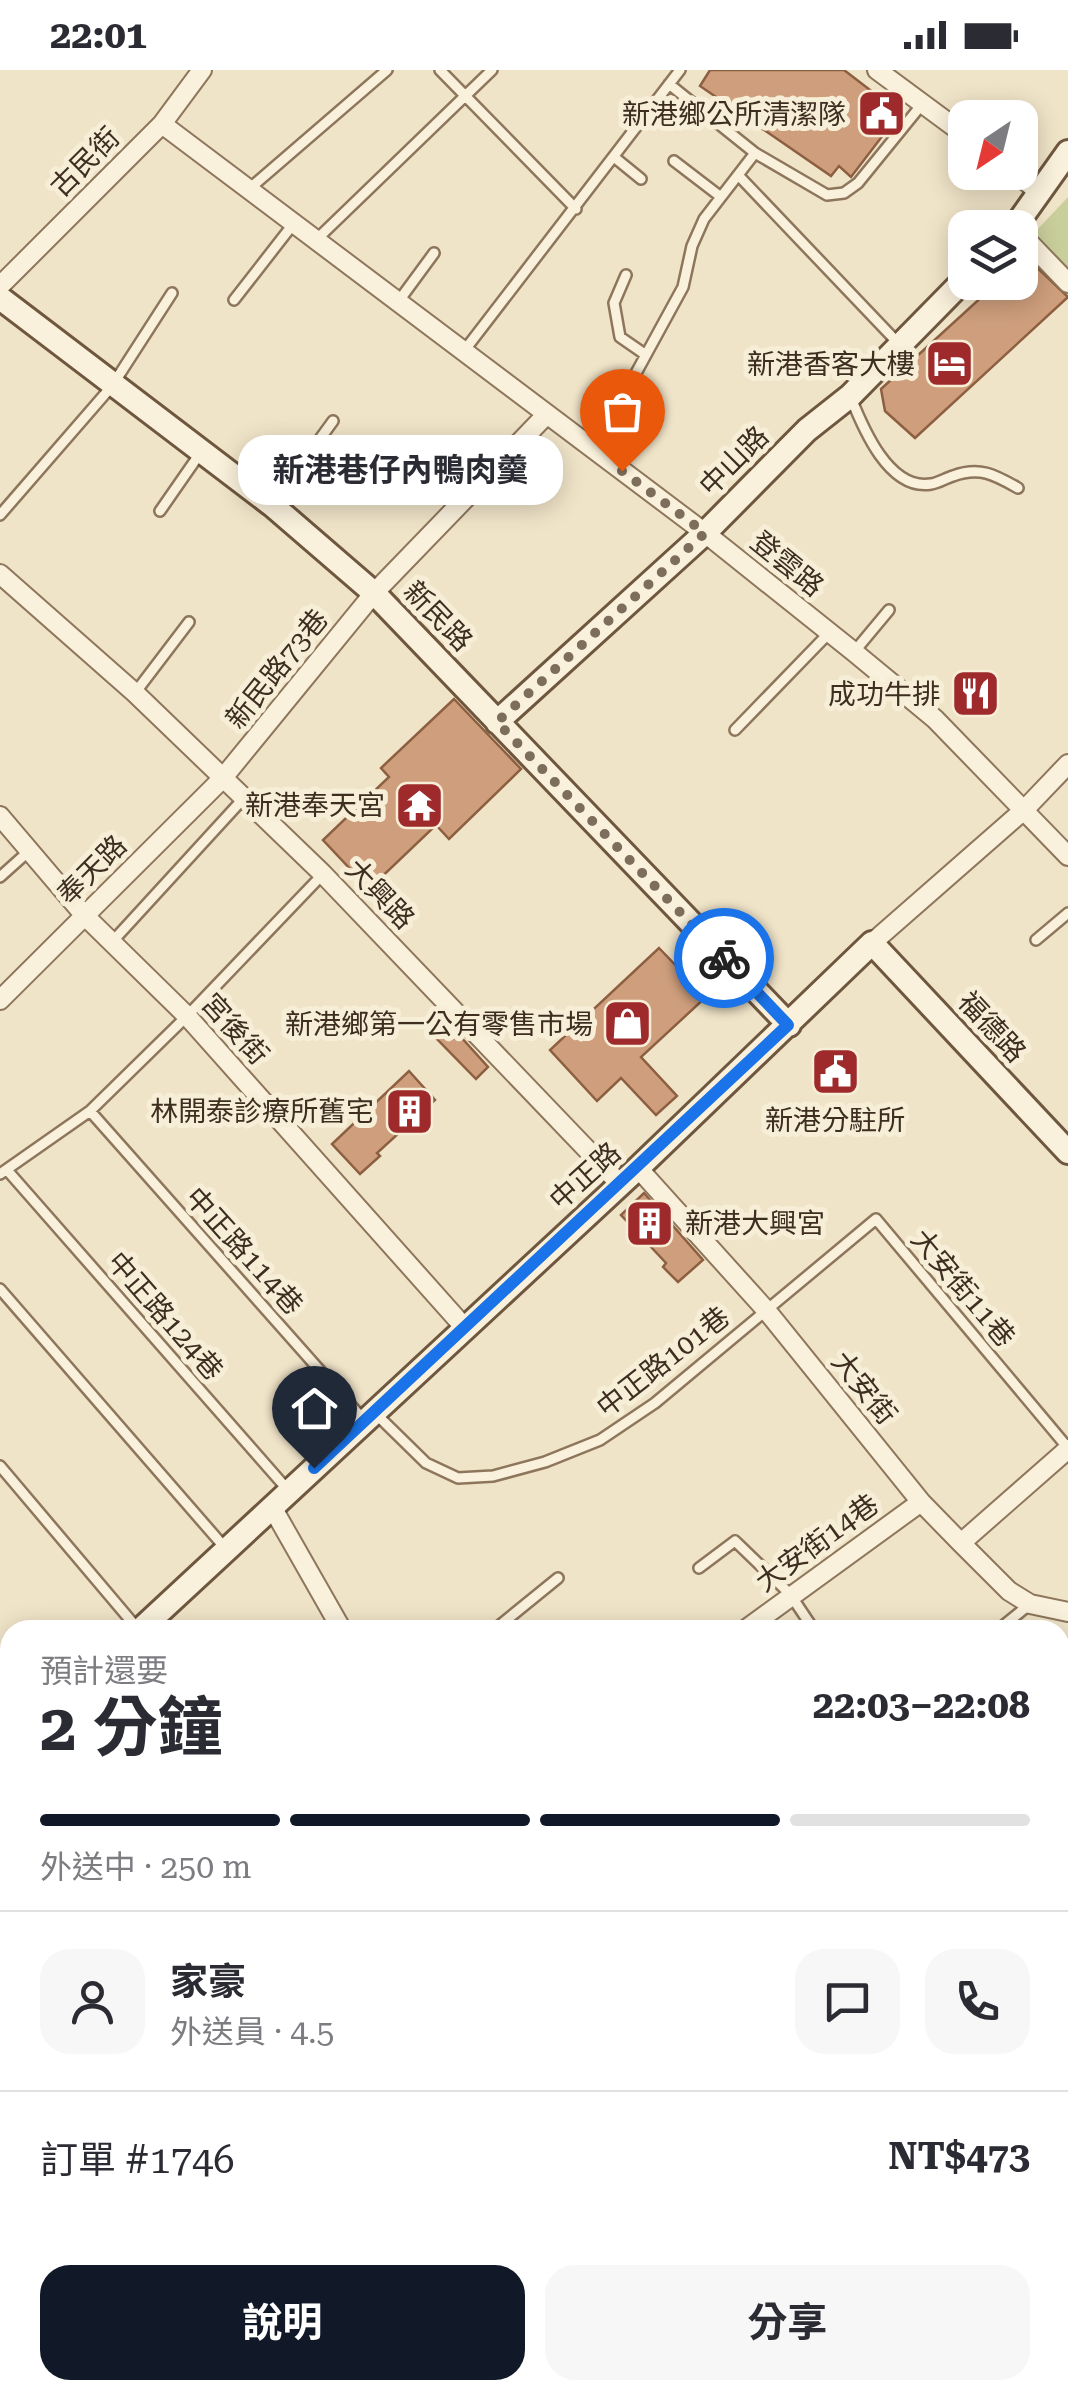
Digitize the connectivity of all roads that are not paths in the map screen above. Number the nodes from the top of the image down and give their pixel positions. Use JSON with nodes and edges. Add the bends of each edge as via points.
{"nodes":[{"id":1,"x":202,"y":70,"type":"edge"},
{"id":2,"x":387,"y":70,"type":"edge"},
{"id":3,"x":440,"y":70,"type":"edge"},
{"id":4,"x":492,"y":70,"type":"edge"},
{"id":5,"x":680,"y":70,"type":"edge"},
{"id":6,"x":877,"y":70,"type":"edge"},
{"id":7,"x":669,"y":84,"type":"junction"},
{"id":8,"x":466,"y":97,"type":"junction"},
{"id":9,"x":923,"y":103,"type":"junction"},
{"id":10,"x":948,"y":122,"type":"edge"},
{"id":11,"x":162,"y":124,"type":"junction"},
{"id":12,"x":755,"y":153,"type":"junction"},
{"id":13,"x":614,"y":156,"type":"junction"},
{"id":14,"x":674,"y":160,"type":"dead end"},
{"id":15,"x":1066,"y":161,"type":"edge"},
{"id":16,"x":738,"y":175,"type":"junction"},
{"id":17,"x":641,"y":179,"type":"dead end"},
{"id":18,"x":249,"y":189,"type":"junction"},
{"id":19,"x":1038,"y":190,"type":"joint"},
{"id":20,"x":721,"y":198,"type":"junction"},
{"id":21,"x":576,"y":209,"type":"junction"},
{"id":22,"x":1025,"y":210,"type":"edge"},
{"id":23,"x":294,"y":223,"type":"junction"},
{"id":24,"x":316,"y":240,"type":"junction"},
{"id":25,"x":434,"y":253,"type":"dead end"},
{"id":26,"x":1038,"y":253,"type":"edge"},
{"id":27,"x":626,"y":275,"type":"dead end"},
{"id":28,"x":1068,"y":284,"type":"edge"},
{"id":29,"x":0,"y":286,"type":"edge"},
{"id":30,"x":172,"y":294,"type":"dead end"},
{"id":31,"x":0,"y":298,"type":"edge"},
{"id":32,"x":948,"y":298,"type":"edge"},
{"id":33,"x":234,"y":300,"type":"dead end"},
{"id":34,"x":398,"y":302,"type":"junction"},
{"id":35,"x":902,"y":346,"type":"junction"},
{"id":36,"x":464,"y":351,"type":"junction"},
{"id":37,"x":646,"y":355,"type":"junction"},
{"id":38,"x":112,"y":386,"type":"junction"},
{"id":39,"x":850,"y":396,"type":"junction"},
{"id":40,"x":547,"y":414,"type":"junction"},
{"id":41,"x":333,"y":421,"type":"dead end"},
{"id":42,"x":594,"y":450,"type":"junction"},
{"id":43,"x":201,"y":452,"type":"junction"},
{"id":44,"x":1018,"y":488,"type":"dead end"},
{"id":45,"x":272,"y":504,"type":"junction"},
{"id":46,"x":160,"y":511,"type":"dead end"},
{"id":47,"x":0,"y":515,"type":"edge"},
{"id":48,"x":705,"y":533,"type":"junction"},
{"id":49,"x":0,"y":574,"type":"edge"},
{"id":50,"x":374,"y":593,"type":"junction"},
{"id":51,"x":890,"y":610,"type":"dead end"},
{"id":52,"x":189,"y":622,"type":"dead end"},
{"id":53,"x":830,"y":632,"type":"junction"},
{"id":54,"x":854,"y":652,"type":"junction"},
{"id":55,"x":135,"y":693,"type":"junction"},
{"id":56,"x":497,"y":722,"type":"junction"},
{"id":57,"x":735,"y":730,"type":"dead end"},
{"id":58,"x":1068,"y":764,"type":"edge"},
{"id":59,"x":222,"y":779,"type":"junction"},
{"id":60,"x":244,"y":799,"type":"junction"},
{"id":61,"x":1025,"y":810,"type":"junction"},
{"id":62,"x":0,"y":816,"type":"edge"},
{"id":63,"x":29,"y":851,"type":"junction"},
{"id":64,"x":1068,"y":856,"type":"edge"},
{"id":65,"x":324,"y":874,"type":"junction"},
{"id":66,"x":0,"y":877,"type":"edge"},
{"id":67,"x":1068,"y":913,"type":"edge"},
{"id":68,"x":85,"y":916,"type":"junction"},
{"id":69,"x":1036,"y":940,"type":"dead end"},
{"id":70,"x":112,"y":942,"type":"junction"},
{"id":71,"x":872,"y":944,"type":"junction"},
{"id":72,"x":0,"y":1000,"type":"edge"},
{"id":73,"x":187,"y":1016,"type":"junction"},
{"id":74,"x":788,"y":1025,"type":"junction"},
{"id":75,"x":90,"y":1111,"type":"junction"},
{"id":76,"x":1068,"y":1152,"type":"edge"},
{"id":77,"x":4,"y":1172,"type":"edge"},
{"id":78,"x":629,"y":1176,"type":"junction"},
{"id":79,"x":0,"y":1289,"type":"edge"},
{"id":80,"x":766,"y":1310,"type":"junction"},
{"id":81,"x":465,"y":1328,"type":"junction"},
{"id":82,"x":369,"y":1416,"type":"junction"},
{"id":83,"x":1068,"y":1448,"type":"edge"},
{"id":84,"x":0,"y":1466,"type":"edge"},
{"id":85,"x":280,"y":1499,"type":"junction"},
{"id":86,"x":921,"y":1502,"type":"junction"},
{"id":87,"x":960,"y":1543,"type":"junction"},
{"id":88,"x":226,"y":1549,"type":"junction"},
{"id":89,"x":700,"y":1568,"type":"dead end"},
{"id":90,"x":558,"y":1578,"type":"dead end"},
{"id":91,"x":790,"y":1594,"type":"junction"},
{"id":92,"x":1030,"y":1604,"type":"junction"},
{"id":93,"x":1068,"y":1612,"type":"edge"},
{"id":94,"x":131,"y":1620,"type":"edge"},
{"id":95,"x":151,"y":1620,"type":"edge"},
{"id":96,"x":337,"y":1620,"type":"edge"},
{"id":97,"x":506,"y":1620,"type":"edge"},
{"id":98,"x":757,"y":1620,"type":"edge"},
{"id":99,"x":807,"y":1620,"type":"edge"},
{"id":100,"x":1010,"y":1620,"type":"edge"}],
"edges":[{"from":1,"to":11,"type":"street","name":"古民街"},
{"from":2,"to":18,"type":"lane"},
{"from":3,"to":8,"type":"lane"},
{"from":4,"to":8,"type":"lane"},
{"from":5,"to":7,"type":"lane"},
{"from":6,"to":9,"type":"street"},
{"from":7,"to":12,"type":"lane"},
{"from":7,"to":13,"type":"lane"},
{"from":8,"to":21,"type":"lane"},
{"from":8,"to":24,"type":"lane"},
{"from":9,"to":10,"type":"street"},
{"from":9,"to":12,"type":"lane","via":[[858,184],[844,192],[827,195]]},
{"from":11,"to":18,"type":"street","name":"登雲路"},
{"from":11,"to":29,"type":"street","name":"古民街"},
{"from":12,"to":16,"type":"lane"},
{"from":13,"to":17,"type":"lane"},
{"from":13,"to":21,"type":"lane"},
{"from":14,"to":20,"type":"lane"},
{"from":15,"to":19,"type":"main road"},
{"from":16,"to":20,"type":"lane"},
{"from":16,"to":35,"type":"lane"},
{"from":18,"to":23,"type":"street","name":"登雲路"},
{"from":19,"to":22,"type":"main road"},
{"from":20,"to":37,"type":"lane","via":[[704,219],[682,287]]},
{"from":21,"to":36,"type":"lane"},
{"from":23,"to":24,"type":"street","name":"登雲路"},
{"from":23,"to":33,"type":"lane"},
{"from":24,"to":34,"type":"street","name":"登雲路"},
{"from":25,"to":34,"type":"lane"},
{"from":26,"to":28,"type":"street"},
{"from":27,"to":37,"type":"lane","via":[[614,303],[620,338]]},
{"from":30,"to":38,"type":"lane"},
{"from":31,"to":38,"type":"main road","name":"新民路"},
{"from":32,"to":35,"type":"main road","name":"中山路"},
{"from":34,"to":36,"type":"street","name":"登雲路"},
{"from":35,"to":39,"type":"main road","name":"中山路"},
{"from":36,"to":40,"type":"street","name":"登雲路"},
{"from":37,"to":42,"type":"lane"},
{"from":38,"to":43,"type":"main road","name":"新民路"},
{"from":38,"to":47,"type":"lane"},
{"from":39,"to":44,"type":"lane","via":[[870,444],[902,477],[928,485],[988,470]]},
{"from":39,"to":48,"type":"main road","name":"中山路"},
{"from":40,"to":42,"type":"street","name":"登雲路"},
{"from":40,"to":50,"type":"street","name":"新民路73巷"},
{"from":41,"to":45,"type":"lane"},
{"from":42,"to":48,"type":"street","name":"登雲路"},
{"from":43,"to":45,"type":"main road","name":"新民路"},
{"from":43,"to":46,"type":"lane"},
{"from":45,"to":50,"type":"main road","name":"新民路"},
{"from":48,"to":53,"type":"street","name":"登雲路"},
{"from":48,"to":56,"type":"main road","name":"中山路"},
{"from":49,"to":55,"type":"street","name":"大興路"},
{"from":50,"to":56,"type":"main road","name":"新民路"},
{"from":50,"to":59,"type":"street","name":"新民路73巷"},
{"from":51,"to":54,"type":"lane"},
{"from":52,"to":55,"type":"lane"},
{"from":53,"to":54,"type":"street","name":"登雲路"},
{"from":53,"to":57,"type":"lane"},
{"from":54,"to":61,"type":"street","name":"登雲路","via":[[935,719]]},
{"from":55,"to":59,"type":"street","name":"大興路"},
{"from":56,"to":74,"type":"main road","name":"新民路"},
{"from":58,"to":61,"type":"street","name":"中正路"},
{"from":59,"to":60,"type":"street","name":"大興路"},
{"from":59,"to":68,"type":"street","name":"奉天路"},
{"from":60,"to":65,"type":"street","name":"大興路"},
{"from":60,"to":70,"type":"lane"},
{"from":61,"to":64,"type":"street","name":"登雲路"},
{"from":61,"to":71,"type":"street","name":"中正路"},
{"from":62,"to":63,"type":"street","name":"宮後街"},
{"from":63,"to":66,"type":"lane"},
{"from":63,"to":68,"type":"street","name":"宮後街"},
{"from":65,"to":73,"type":"lane"},
{"from":65,"to":78,"type":"street","name":"大興路"},
{"from":67,"to":69,"type":"lane"},
{"from":68,"to":70,"type":"street","name":"宮後街"},
{"from":68,"to":72,"type":"street","name":"奉天路"},
{"from":70,"to":73,"type":"street","name":"宮後街"},
{"from":71,"to":74,"type":"main road","name":"中正路"},
{"from":71,"to":76,"type":"main road","name":"福德路"},
{"from":73,"to":75,"type":"lane"},
{"from":73,"to":81,"type":"street","name":"宮後街"},
{"from":74,"to":78,"type":"main road","name":"中正路"},
{"from":75,"to":77,"type":"lane"},
{"from":75,"to":82,"type":"lane","name":"中正路114巷"},
{"from":77,"to":85,"type":"lane","name":"中正路124巷"},
{"from":78,"to":80,"type":"street","name":"大安街"},
{"from":78,"to":81,"type":"main road","name":"中正路"},
{"from":79,"to":88,"type":"lane"},
{"from":80,"to":82,"type":"lane","name":"中正路101巷","via":[[600,1440],[493,1476],[458,1478],[426,1463]]},
{"from":80,"to":83,"type":"lane","name":"大安街11巷","via":[[876,1219]]},
{"from":80,"to":86,"type":"street","name":"大安街"},
{"from":81,"to":82,"type":"main road","name":"中正路"},
{"from":82,"to":85,"type":"main road","name":"中正路"},
{"from":83,"to":87,"type":"street"},
{"from":84,"to":94,"type":"lane"},
{"from":85,"to":88,"type":"main road","name":"中正路"},
{"from":85,"to":96,"type":"street"},
{"from":86,"to":87,"type":"street","name":"大安街"},
{"from":86,"to":91,"type":"street","name":"大安街14巷"},
{"from":87,"to":92,"type":"street","name":"大安街"},
{"from":88,"to":95,"type":"main road","name":"中正路"},
{"from":89,"to":91,"type":"lane","via":[[735,1541]]},
{"from":90,"to":97,"type":"lane"},
{"from":91,"to":98,"type":"street","name":"大安街14巷"},
{"from":91,"to":99,"type":"lane"},
{"from":92,"to":93,"type":"street","name":"大安街"},
{"from":92,"to":100,"type":"lane"}]}
